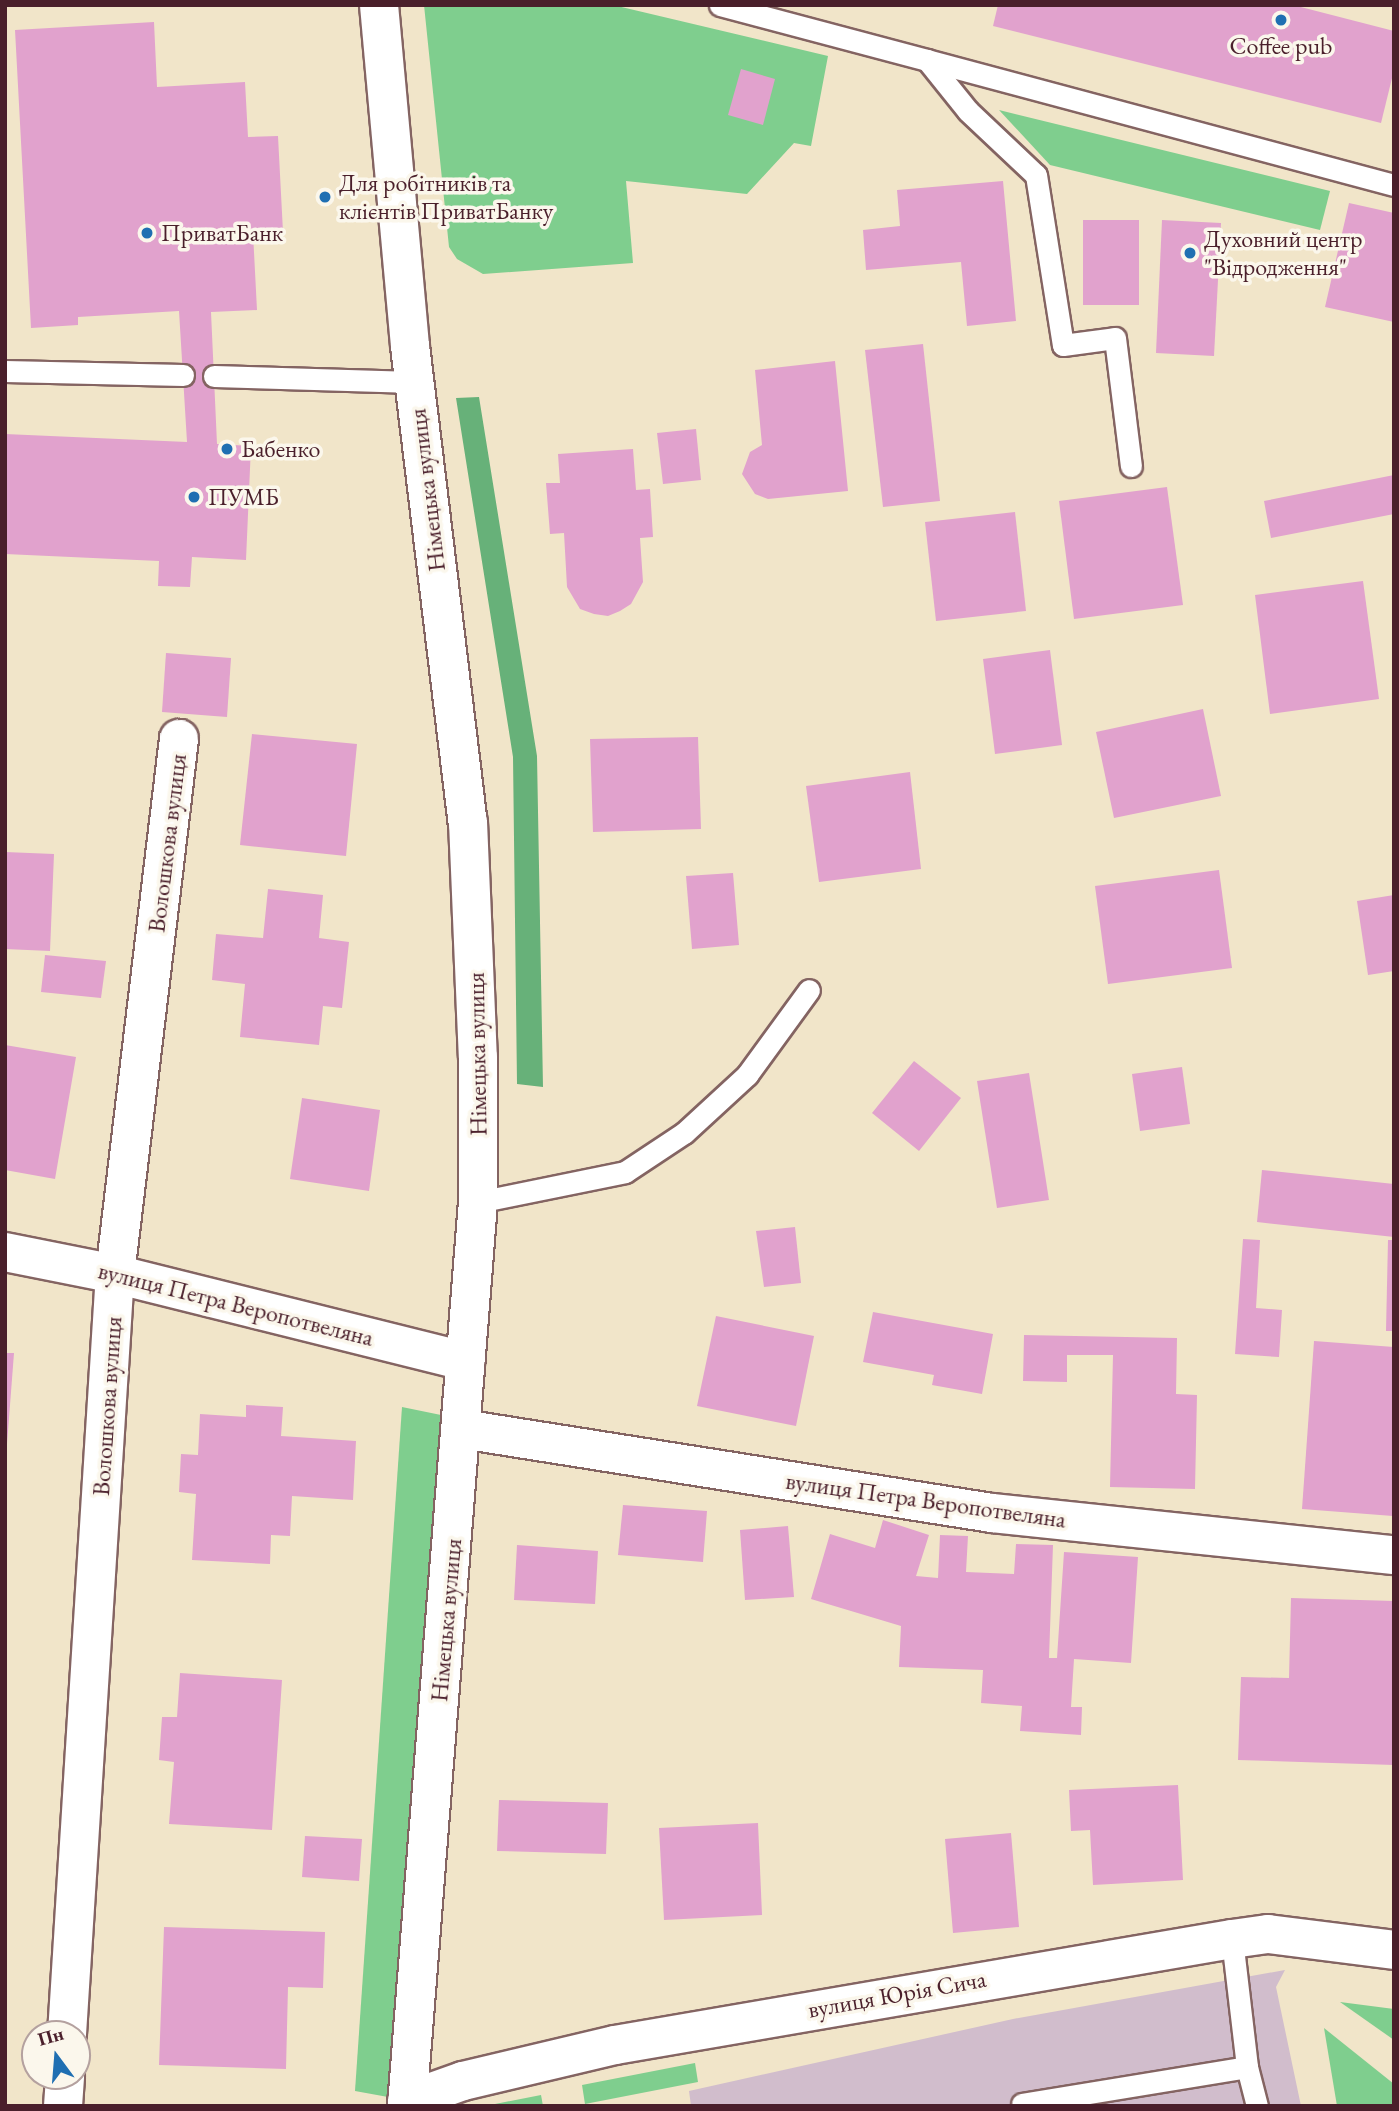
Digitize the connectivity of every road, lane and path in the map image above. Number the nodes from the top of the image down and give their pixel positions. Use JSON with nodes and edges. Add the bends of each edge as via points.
{"nodes":[{"id":1,"x":379,"y":5,"type":"edge"},
{"id":2,"x":720,"y":5,"type":"edge"},
{"id":3,"x":927,"y":60,"type":"junction"},
{"id":4,"x":1394,"y":185,"type":"edge"},
{"id":5,"x":5,"y":370,"type":"edge"},
{"id":6,"x":183,"y":375,"type":"dead end"},
{"id":7,"x":214,"y":376,"type":"dead end"},
{"id":8,"x":414,"y":382,"type":"junction"},
{"id":9,"x":1131,"y":466,"type":"dead end"},
{"id":10,"x":179,"y":739,"type":"dead end"},
{"id":11,"x":809,"y":990,"type":"dead end"},
{"id":12,"x":478,"y":1202,"type":"junction"},
{"id":13,"x":5,"y":1252,"type":"edge"},
{"id":14,"x":115,"y":1274,"type":"junction"},
{"id":15,"x":465,"y":1361,"type":"junction"},
{"id":16,"x":461,"y":1429,"type":"junction"},
{"id":17,"x":1394,"y":1555,"type":"edge"},
{"id":18,"x":1232,"y":1939,"type":"junction"},
{"id":19,"x":1394,"y":1950,"type":"edge"},
{"id":20,"x":68,"y":2020,"type":"edge"},
{"id":21,"x":1247,"y":2067,"type":"junction"},
{"id":22,"x":1102,"y":2099,"type":"edge"},
{"id":23,"x":407,"y":2103,"type":"edge"},
{"id":24,"x":1022,"y":2104,"type":"edge"},
{"id":25,"x":1257,"y":2106,"type":"edge"}],
"edges":[{"from":1,"to":8,"type":"street","name":"Німецька вулиця"},
{"from":2,"to":3,"type":"lane"},
{"from":3,"to":4,"type":"lane"},
{"from":3,"to":9,"type":"lane","via":[[968,111],[1036,175],[1063,345],[1115,338]]},
{"from":5,"to":6,"type":"lane"},
{"from":7,"to":8,"type":"lane"},
{"from":8,"to":12,"type":"street","name":"Німецька вулиця","via":[[468,822]]},
{"from":10,"to":14,"type":"street","name":"Волошкова вулиця"},
{"from":11,"to":12,"type":"lane","via":[[747,1076],[684,1133],[625,1172]]},
{"from":12,"to":15,"type":"street","name":"Німецька вулиця"},
{"from":13,"to":14,"type":"street","name":"вулиця Петра Веропотвеляна"},
{"from":14,"to":15,"type":"street","name":"вулиця Петра Веропотвеляна"},
{"from":14,"to":20,"type":"street","name":"Волошкова вулиця"},
{"from":15,"to":16,"type":"street","name":"Німецька вулиця"},
{"from":16,"to":17,"type":"street","name":"вулиця Петра Веропотвеляна","via":[[992,1513]]},
{"from":16,"to":23,"type":"street","name":"Німецька вулиця"},
{"from":18,"to":19,"type":"street","name":"вулиця Юрія Сича","via":[[1268,1934]]},
{"from":18,"to":21,"type":"lane"},
{"from":18,"to":23,"type":"street","name":"вулиця Юрія Сича","via":[[615,2045],[463,2081]]},
{"from":21,"to":22,"type":"lane"},
{"from":21,"to":25,"type":"lane"},
{"from":22,"to":24,"type":"lane"}]}
